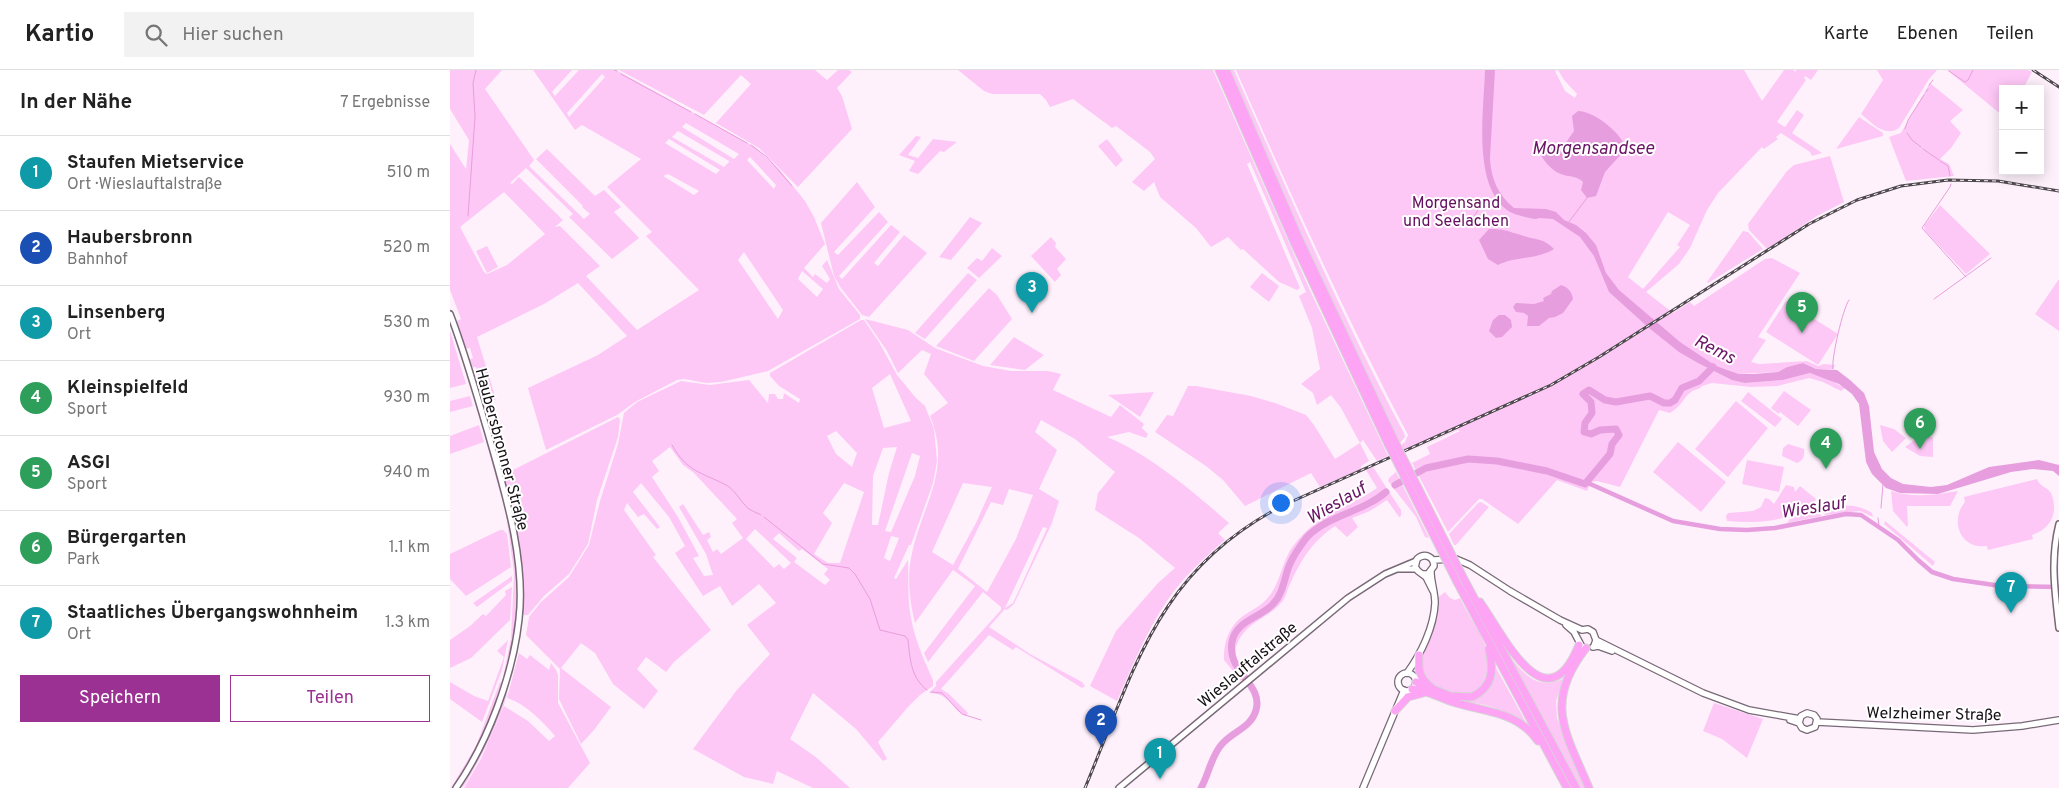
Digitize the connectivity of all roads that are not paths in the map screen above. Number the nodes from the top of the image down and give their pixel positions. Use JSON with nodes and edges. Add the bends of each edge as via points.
{"nodes":[{"id":1,"x":1219,"y":70,"type":"edge"},
{"id":2,"x":1226,"y":70,"type":"edge"},
{"id":3,"x":450,"y":314,"type":"edge"},
{"id":4,"x":1391,"y":442,"type":"junction"},
{"id":5,"x":2059,"y":524,"type":"edge"},
{"id":6,"x":1433,"y":560,"type":"junction"},
{"id":7,"x":1416,"y":561,"type":"junction"},
{"id":8,"x":1462,"y":562,"type":"junction"},
{"id":9,"x":1397,"y":569,"type":"junction"},
{"id":10,"x":1416,"y":569,"type":"junction"},
{"id":11,"x":1433,"y":569,"type":"junction"},
{"id":12,"x":1423,"y":574,"type":"junction"},
{"id":13,"x":1434,"y":592,"type":"junction"},
{"id":14,"x":1483,"y":618,"type":"junction"},
{"id":15,"x":1560,"y":620,"type":"junction"},
{"id":16,"x":2059,"y":628,"type":"edge"},
{"id":17,"x":1582,"y":630,"type":"junction"},
{"id":18,"x":1488,"y":641,"type":"junction"},
{"id":19,"x":1595,"y":643,"type":"junction"},
{"id":20,"x":1581,"y":644,"type":"junction"},
{"id":21,"x":1418,"y":655,"type":"junction"},
{"id":22,"x":1412,"y":680,"type":"junction"},
{"id":23,"x":1404,"y":690,"type":"junction"},
{"id":24,"x":1434,"y":692,"type":"junction"},
{"id":25,"x":1395,"y":711,"type":"junction"},
{"id":26,"x":1800,"y":721,"type":"junction"},
{"id":27,"x":2059,"y":721,"type":"edge"},
{"id":28,"x":1817,"y":723,"type":"junction"},
{"id":29,"x":1552,"y":759,"type":"junction"},
{"id":30,"x":456,"y":788,"type":"edge"},
{"id":31,"x":1120,"y":788,"type":"edge"},
{"id":32,"x":1363,"y":788,"type":"edge"},
{"id":33,"x":1567,"y":788,"type":"edge"},
{"id":34,"x":1576,"y":788,"type":"edge"},
{"id":35,"x":1589,"y":788,"type":"edge"}],
"edges":[{"from":1,"to":4,"type":"highway","via":[[1290,234]]},
{"from":2,"to":4,"type":"highway"},
{"from":3,"to":30,"type":"street","name":"Haubersbronner Straße","via":[[497,467],[514,539],[520,603],[520,618],[505,681],[475,759]]},
{"from":4,"to":14,"type":"highway","bridge":true},
{"from":4,"to":14,"type":"highway","bridge":true},
{"from":5,"to":16,"type":"street","via":[[2053,560]]},
{"from":6,"to":7,"type":"main road","name":"Wieslauftalstraße","via":[[1425,555]]},
{"from":6,"to":8,"type":"main road","via":[[1456,559]]},
{"from":6,"to":11,"type":"main road"},
{"from":7,"to":9,"type":"street","name":"Wieslauftalstraße"},
{"from":7,"to":10,"type":"main road"},
{"from":8,"to":11,"type":"main road","via":[[1448,562]]},
{"from":8,"to":15,"type":"main road"},
{"from":9,"to":10,"type":"street","name":"Wieslauftalstraße"},
{"from":9,"to":31,"type":"street","name":"Wieslauftalstraße","via":[[1371,581],[1348,598]]},
{"from":10,"to":12,"type":"main road"},
{"from":11,"to":12,"type":"main road"},
{"from":11,"to":13,"type":"main road"},
{"from":12,"to":13,"type":"main road"},
{"from":13,"to":21,"type":"main road","via":[[1433,618]]},
{"from":14,"to":18,"type":"highway"},
{"from":14,"to":20,"type":"highway","via":[[1535,676],[1554,678],[1565,671]]},
{"from":14,"to":34,"type":"highway"},
{"from":15,"to":17,"type":"main road"},
{"from":15,"to":20,"type":"main road"},
{"from":17,"to":19,"type":"main road","via":[[1593,632]]},
{"from":17,"to":20,"type":"main road"},
{"from":18,"to":24,"type":"highway","via":[[1492,669],[1489,683],[1482,692],[1472,698]]},
{"from":18,"to":29,"type":"highway"},
{"from":19,"to":20,"type":"main road"},
{"from":19,"to":26,"type":"main road","via":[[1703,693],[1749,710]]},
{"from":20,"to":35,"type":"highway","via":[[1564,688],[1560,711]]},
{"from":21,"to":22,"type":"main road"},
{"from":21,"to":24,"type":"highway","via":[[1421,679]]},
{"from":22,"to":23,"type":"main road"},
{"from":22,"to":23,"type":"main road","via":[[1402,674],[1398,682]]},
{"from":22,"to":24,"type":"highway"},
{"from":23,"to":25,"type":"main road"},
{"from":24,"to":25,"type":"highway","via":[[1413,694]]},
{"from":24,"to":29,"type":"highway","via":[[1458,703],[1503,713],[1516,720],[1537,738]]},
{"from":25,"to":32,"type":"main road"},
{"from":26,"to":28,"type":"main road","via":[[1802,728],[1807,730],[1813,729]]},
{"from":26,"to":28,"type":"main road","via":[[1802,714],[1809,712],[1816,717]]},
{"from":27,"to":28,"type":"main road","name":"Welzheimer Straße","via":[[1972,730]]},
{"from":29,"to":33,"type":"highway"}]}
